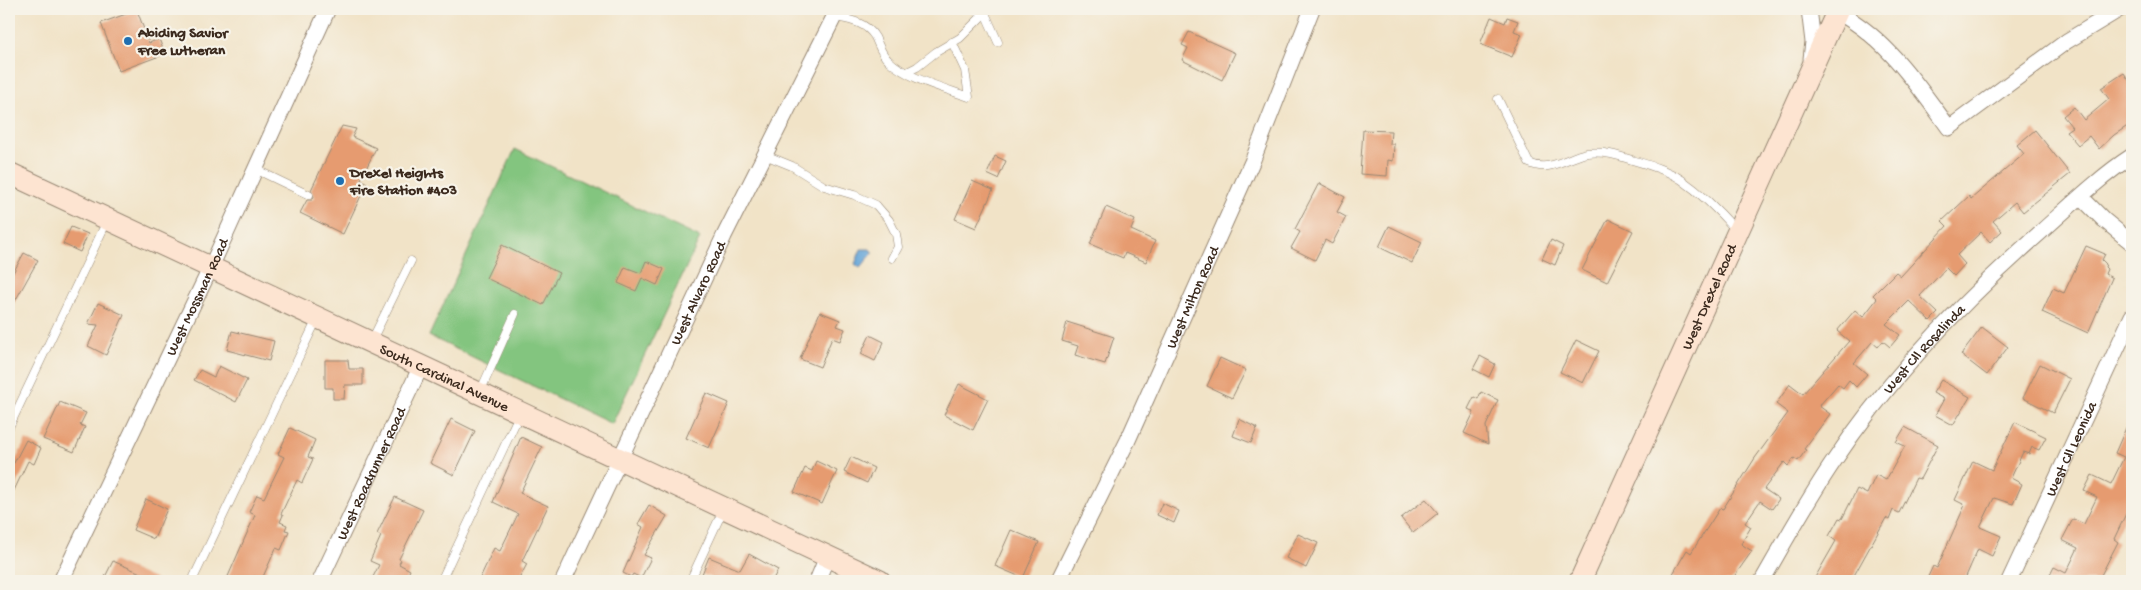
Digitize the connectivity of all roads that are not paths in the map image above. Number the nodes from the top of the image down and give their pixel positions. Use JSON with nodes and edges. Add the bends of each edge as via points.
{"nodes":[{"id":1,"x":328,"y":9,"type":"edge"},
{"id":2,"x":972,"y":9,"type":"edge"},
{"id":3,"x":1312,"y":9,"type":"edge"},
{"id":4,"x":1808,"y":9,"type":"edge"},
{"id":5,"x":2120,"y":9,"type":"edge"},
{"id":6,"x":1834,"y":10,"type":"edge"},
{"id":7,"x":836,"y":13,"type":"edge"},
{"id":8,"x":985,"y":13,"type":"junction"},
{"id":9,"x":952,"y":42,"type":"junction"},
{"id":10,"x":998,"y":42,"type":"dead end"},
{"id":11,"x":907,"y":72,"type":"junction"},
{"id":12,"x":1810,"y":72,"type":"junction"},
{"id":13,"x":1498,"y":99,"type":"dead end"},
{"id":14,"x":765,"y":154,"type":"junction"},
{"id":15,"x":2132,"y":156,"type":"edge"},
{"id":16,"x":255,"y":170,"type":"junction"},
{"id":17,"x":9,"y":173,"type":"edge"},
{"id":18,"x":309,"y":195,"type":"dead end"},
{"id":19,"x":2081,"y":197,"type":"junction"},
{"id":20,"x":108,"y":218,"type":"junction"},
{"id":21,"x":1738,"y":232,"type":"junction"},
{"id":22,"x":2132,"y":243,"type":"edge"},
{"id":23,"x":892,"y":258,"type":"dead end"},
{"id":24,"x":410,"y":261,"type":"dead end"},
{"id":25,"x":211,"y":267,"type":"junction"},
{"id":26,"x":515,"y":314,"type":"dead end"},
{"id":27,"x":2132,"y":316,"type":"edge"},
{"id":28,"x":318,"y":317,"type":"junction"},
{"id":29,"x":371,"y":342,"type":"junction"},
{"id":30,"x":421,"y":366,"type":"junction"},
{"id":31,"x":479,"y":393,"type":"junction"},
{"id":32,"x":520,"y":412,"type":"junction"},
{"id":33,"x":9,"y":427,"type":"edge"},
{"id":34,"x":620,"y":458,"type":"junction"},
{"id":35,"x":724,"y":508,"type":"junction"},
{"id":36,"x":828,"y":557,"type":"junction"},
{"id":37,"x":61,"y":581,"type":"edge"},
{"id":38,"x":192,"y":581,"type":"edge"},
{"id":39,"x":320,"y":581,"type":"edge"},
{"id":40,"x":441,"y":581,"type":"edge"},
{"id":41,"x":563,"y":581,"type":"edge"},
{"id":42,"x":690,"y":581,"type":"edge"},
{"id":43,"x":817,"y":581,"type":"edge"},
{"id":44,"x":880,"y":581,"type":"edge"},
{"id":45,"x":1058,"y":581,"type":"edge"},
{"id":46,"x":1580,"y":581,"type":"edge"},
{"id":47,"x":1762,"y":581,"type":"edge"},
{"id":48,"x":2010,"y":581,"type":"edge"}],
"edges":[{"from":1,"to":16,"type":"street","name":"West Mossman Road"},
{"from":2,"to":8,"type":"lane"},
{"from":3,"to":45,"type":"street","name":"West Milton Road","via":[[1252,162],[1128,440]]},
{"from":4,"to":12,"type":"street","via":[[1813,42]]},
{"from":5,"to":6,"type":"street","via":[[2067,41],[1949,128],[1914,80],[1875,36]]},
{"from":6,"to":12,"type":"main road","name":"West Drexel Road"},
{"from":7,"to":11,"type":"lane","via":[[867,27],[888,60]]},
{"from":7,"to":14,"type":"street","name":"West Alvaro Road"},
{"from":8,"to":9,"type":"lane"},
{"from":8,"to":10,"type":"lane"},
{"from":9,"to":11,"type":"lane"},
{"from":9,"to":11,"type":"lane","via":[[965,70],[969,97]]},
{"from":12,"to":21,"type":"main road","name":"West Drexel Road"},
{"from":13,"to":21,"type":"lane","via":[[1528,163],[1548,167],[1585,154],[1603,152],[1657,168],[1681,179],[1711,203]]},
{"from":14,"to":23,"type":"lane","via":[[824,186],[876,205],[896,234],[898,247]]},
{"from":14,"to":34,"type":"street","name":"West Alvaro Road"},
{"from":15,"to":19,"type":"street","name":"West Cll Rosalinda"},
{"from":16,"to":18,"type":"lane"},
{"from":16,"to":25,"type":"street","name":"West Mossman Road"},
{"from":17,"to":20,"type":"main road","name":"South Cardinal Avenue"},
{"from":19,"to":22,"type":"street"},
{"from":19,"to":47,"type":"street","name":"West Cll Rosalinda","via":[[1994,274],[1936,334],[1878,402],[1834,461]]},
{"from":20,"to":25,"type":"main road","name":"South Cardinal Avenue"},
{"from":20,"to":33,"type":"lane"},
{"from":21,"to":46,"type":"main road","name":"West Drexel Road"},
{"from":24,"to":29,"type":"lane"},
{"from":25,"to":28,"type":"main road","name":"South Cardinal Avenue"},
{"from":25,"to":37,"type":"street","name":"West Mossman Road"},
{"from":26,"to":31,"type":"lane"},
{"from":27,"to":48,"type":"street","name":"West Cll Leonida"},
{"from":28,"to":29,"type":"main road","name":"South Cardinal Avenue"},
{"from":28,"to":38,"type":"lane"},
{"from":29,"to":30,"type":"main road","name":"South Cardinal Avenue"},
{"from":30,"to":31,"type":"main road","name":"South Cardinal Avenue"},
{"from":30,"to":39,"type":"street","name":"West Roadrunner Road"},
{"from":31,"to":32,"type":"main road","name":"South Cardinal Avenue"},
{"from":32,"to":34,"type":"main road","name":"South Cardinal Avenue"},
{"from":32,"to":40,"type":"lane"},
{"from":34,"to":35,"type":"main road","name":"South Cardinal Avenue"},
{"from":34,"to":41,"type":"street","name":"West Alvaro Road"},
{"from":35,"to":36,"type":"main road","name":"South Cardinal Avenue"},
{"from":35,"to":42,"type":"lane"},
{"from":36,"to":43,"type":"street"},
{"from":36,"to":44,"type":"main road","name":"South Cardinal Avenue"}]}
